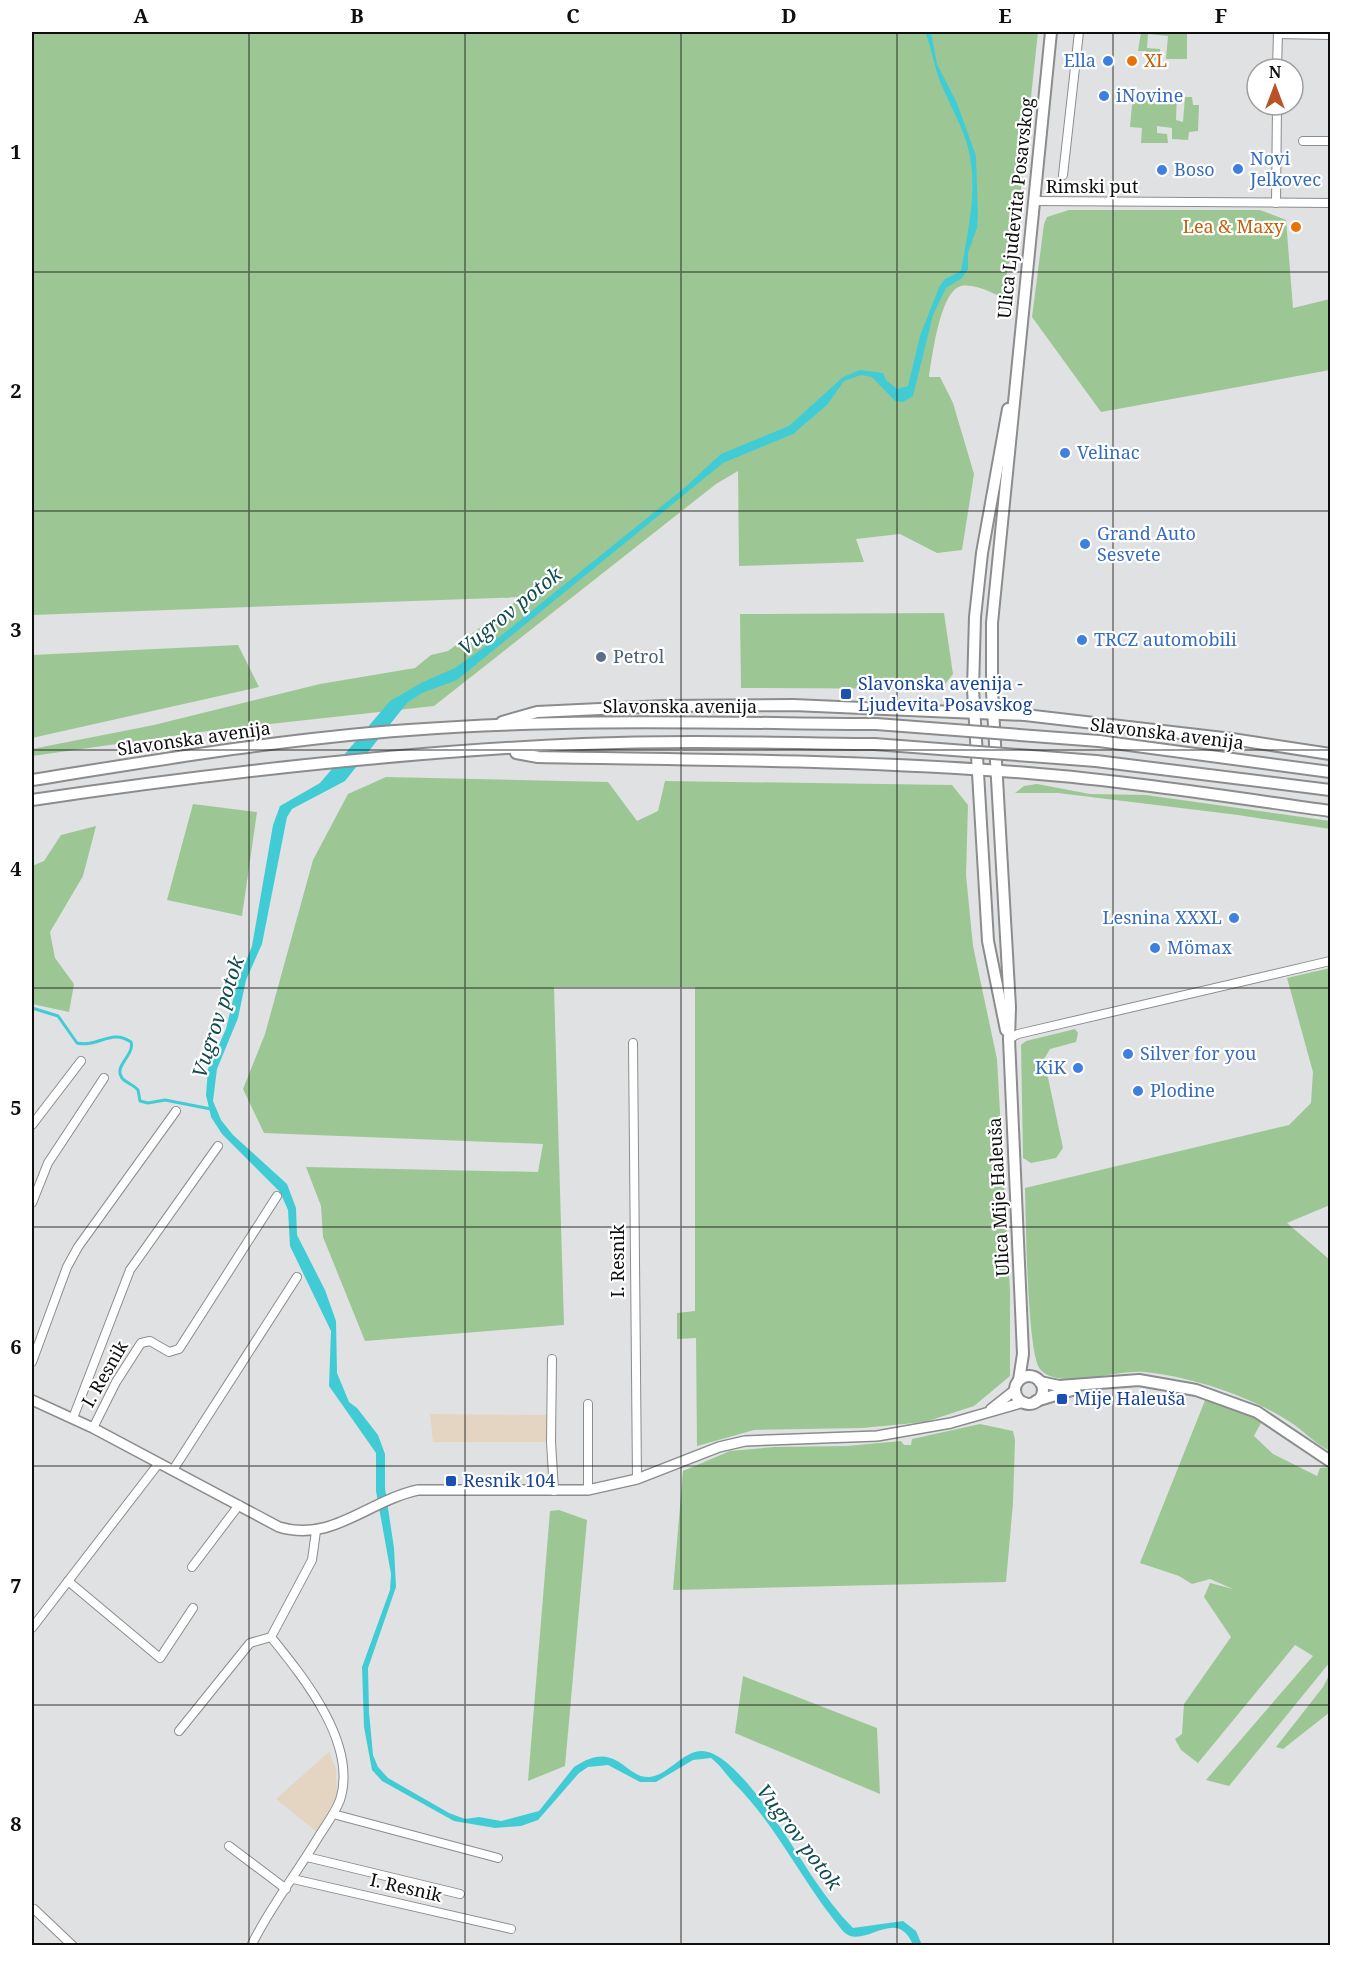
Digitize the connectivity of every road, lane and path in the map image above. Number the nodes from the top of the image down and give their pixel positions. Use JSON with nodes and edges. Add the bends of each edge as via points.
{"nodes":[{"id":1,"x":1051,"y":32,"type":"edge"},
{"id":2,"x":1079,"y":32,"type":"edge"},
{"id":3,"x":1278,"y":33,"type":"edge"},
{"id":4,"x":1330,"y":35,"type":"edge"},
{"id":5,"x":1277,"y":57,"type":"edge"},
{"id":6,"x":1276,"y":117,"type":"edge"},
{"id":7,"x":1303,"y":141,"type":"dead end"},
{"id":8,"x":1330,"y":141,"type":"edge"},
{"id":9,"x":1063,"y":175,"type":"dead end"},
{"id":10,"x":1034,"y":201,"type":"junction"},
{"id":11,"x":1276,"y":203,"type":"junction"},
{"id":12,"x":1330,"y":203,"type":"edge"},
{"id":13,"x":1014,"y":388,"type":"junction"},
{"id":14,"x":974,"y":712,"type":"junction"},
{"id":15,"x":993,"y":713,"type":"junction"},
{"id":16,"x":494,"y":725,"type":"junction"},
{"id":17,"x":501,"y":749,"type":"junction"},
{"id":18,"x":1330,"y":754,"type":"edge"},
{"id":19,"x":979,"y":771,"type":"junction"},
{"id":20,"x":997,"y":772,"type":"junction"},
{"id":21,"x":1330,"y":772,"type":"edge"},
{"id":22,"x":32,"y":780,"type":"edge"},
{"id":23,"x":1330,"y":790,"type":"edge"},
{"id":24,"x":32,"y":800,"type":"edge"},
{"id":25,"x":1330,"y":811,"type":"edge"},
{"id":26,"x":1330,"y":961,"type":"edge"},
{"id":27,"x":1009,"y":1039,"type":"junction"},
{"id":28,"x":633,"y":1043,"type":"dead end"},
{"id":29,"x":81,"y":1061,"type":"dead end"},
{"id":30,"x":104,"y":1078,"type":"dead end"},
{"id":31,"x":176,"y":1111,"type":"dead end"},
{"id":32,"x":32,"y":1125,"type":"edge"},
{"id":33,"x":218,"y":1146,"type":"dead end"},
{"id":34,"x":277,"y":1196,"type":"dead end"},
{"id":35,"x":32,"y":1203,"type":"edge"},
{"id":36,"x":297,"y":1277,"type":"dead end"},
{"id":37,"x":1023,"y":1354,"type":"junction"},
{"id":38,"x":552,"y":1359,"type":"dead end"},
{"id":39,"x":32,"y":1362,"type":"edge"},
{"id":40,"x":1038,"y":1380,"type":"junction"},
{"id":41,"x":1092,"y":1383,"type":"junction"},
{"id":42,"x":1017,"y":1385,"type":"junction"},
{"id":43,"x":32,"y":1400,"type":"edge"},
{"id":44,"x":1036,"y":1401,"type":"junction"},
{"id":45,"x":1024,"y":1402,"type":"junction"},
{"id":46,"x":588,"y":1404,"type":"dead end"},
{"id":47,"x":975,"y":1417,"type":"junction"},
{"id":48,"x":73,"y":1418,"type":"junction"},
{"id":49,"x":93,"y":1428,"type":"junction"},
{"id":50,"x":1330,"y":1461,"type":"edge"},
{"id":51,"x":159,"y":1462,"type":"junction"},
{"id":52,"x":173,"y":1470,"type":"junction"},
{"id":53,"x":637,"y":1479,"type":"junction"},
{"id":54,"x":588,"y":1490,"type":"junction"},
{"id":55,"x":554,"y":1491,"type":"junction"},
{"id":56,"x":239,"y":1505,"type":"junction"},
{"id":57,"x":316,"y":1531,"type":"junction"},
{"id":58,"x":192,"y":1566,"type":"dead end"},
{"id":59,"x":68,"y":1581,"type":"junction"},
{"id":60,"x":193,"y":1608,"type":"dead end"},
{"id":61,"x":32,"y":1628,"type":"edge"},
{"id":62,"x":271,"y":1637,"type":"junction"},
{"id":63,"x":179,"y":1731,"type":"dead end"},
{"id":64,"x":333,"y":1814,"type":"junction"},
{"id":65,"x":229,"y":1846,"type":"dead end"},
{"id":66,"x":307,"y":1857,"type":"junction"},
{"id":67,"x":498,"y":1857,"type":"dead end"},
{"id":68,"x":293,"y":1879,"type":"junction"},
{"id":69,"x":286,"y":1888,"type":"junction"},
{"id":70,"x":460,"y":1894,"type":"dead end"},
{"id":71,"x":34,"y":1909,"type":"dead end"},
{"id":72,"x":512,"y":1929,"type":"dead end"},
{"id":73,"x":73,"y":1946,"type":"edge"},
{"id":74,"x":251,"y":1946,"type":"edge"}],
"edges":[{"from":1,"to":10,"type":"main road","name":"Ulica Ljudevita Posavskog"},
{"from":2,"to":9,"type":"street"},
{"from":3,"to":4,"type":"street"},
{"from":3,"to":5,"type":"street"},
{"from":6,"to":11,"type":"street"},
{"from":7,"to":8,"type":"street"},
{"from":10,"to":11,"type":"street","name":"Rimski put"},
{"from":10,"to":13,"type":"main road","name":"Ulica Ljudevita Posavskog"},
{"from":11,"to":12,"type":"street","name":"Rimski put"},
{"from":13,"to":14,"type":"main road","name":"Ulica Ljudevita Posavskog","via":[[1003,424],[982,553],[975,617]]},
{"from":13,"to":15,"type":"main road","name":"Ulica Ljudevita Posavskog","via":[[992,623]]},
{"from":14,"to":15,"type":"main road"},
{"from":14,"to":16,"type":"main road","via":[[793,705],[663,706],[537,712]]},
{"from":14,"to":19,"type":"main road","name":"Ulica Ljudevita Posavskog"},
{"from":15,"to":18,"type":"main road","via":[[1221,737]]},
{"from":15,"to":20,"type":"main road","name":"Ulica Ljudevita Posavskog"},
{"from":16,"to":21,"type":"main road","name":"Slavonska avenija","bridge":true,"via":[[876,724],[1099,741]]},
{"from":16,"to":22,"type":"main road","name":"Slavonska avenija","via":[[331,737]]},
{"from":17,"to":19,"type":"main road","via":[[538,757],[773,760]]},
{"from":17,"to":23,"type":"main road","name":"Slavonska avenija","bridge":true,"via":[[705,742],[874,744],[1096,760]]},
{"from":17,"to":24,"type":"main road","name":"Slavonska avenija","via":[[211,774]]},
{"from":19,"to":20,"type":"main road"},
{"from":19,"to":27,"type":"main road","name":"Ulica Mije Haleuša","via":[[990,955]]},
{"from":20,"to":25,"type":"main road","via":[[1103,780]]},
{"from":20,"to":27,"type":"main road","name":"Ulica Mije Haleuša"},
{"from":26,"to":27,"type":"street"},
{"from":27,"to":37,"type":"main road","name":"Ulica Mije Haleuša"},
{"from":28,"to":53,"type":"street","name":"I. Resnik"},
{"from":29,"to":32,"type":"street"},
{"from":30,"to":35,"type":"street","via":[[48,1163]]},
{"from":31,"to":39,"type":"street","via":[[78,1247]]},
{"from":33,"to":48,"type":"street","name":"I. Resnik","via":[[130,1270]]},
{"from":34,"to":49,"type":"street","name":"I. Resnik","via":[[179,1349],[169,1352],[150,1341],[141,1343]]},
{"from":36,"to":52,"type":"street"},
{"from":37,"to":40,"type":"main road","name":"Ulica Mije Haleuša"},
{"from":37,"to":42,"type":"main road","name":"Ulica Mije Haleuša"},
{"from":38,"to":55,"type":"street"},
{"from":40,"to":41,"type":"main road","via":[[1059,1386]]},
{"from":40,"to":42,"type":"main road","via":[[1028,1376]]},
{"from":40,"to":44,"type":"main road","via":[[1042,1390]]},
{"from":41,"to":44,"type":"main road"},
{"from":41,"to":50,"type":"main road","via":[[1161,1383],[1231,1401],[1266,1417]]},
{"from":42,"to":45,"type":"main road","via":[[1018,1398]]},
{"from":42,"to":47,"type":"street","name":"I. Resnik","via":[[1001,1404]]},
{"from":43,"to":48,"type":"street","name":"I. Resnik"},
{"from":44,"to":45,"type":"main road"},
{"from":45,"to":47,"type":"street","name":"I. Resnik"},
{"from":46,"to":54,"type":"street"},
{"from":47,"to":53,"type":"street","name":"I. Resnik","via":[[877,1436],[745,1441]]},
{"from":48,"to":49,"type":"street","name":"I. Resnik"},
{"from":49,"to":51,"type":"street","name":"I. Resnik"},
{"from":51,"to":52,"type":"street","name":"I. Resnik"},
{"from":51,"to":59,"type":"street"},
{"from":52,"to":56,"type":"street","name":"I. Resnik"},
{"from":53,"to":54,"type":"street","name":"I. Resnik"},
{"from":54,"to":55,"type":"street","name":"I. Resnik"},
{"from":55,"to":57,"type":"street","name":"I. Resnik","via":[[439,1489],[396,1494]]},
{"from":56,"to":57,"type":"street","name":"I. Resnik","via":[[279,1527]]},
{"from":56,"to":58,"type":"street"},
{"from":57,"to":62,"type":"street","via":[[312,1560]]},
{"from":59,"to":60,"type":"street","via":[[160,1658]]},
{"from":59,"to":61,"type":"street"},
{"from":62,"to":63,"type":"street","via":[[250,1643]]},
{"from":62,"to":64,"type":"street","via":[[310,1685],[342,1753],[341,1795]]},
{"from":64,"to":66,"type":"street"},
{"from":64,"to":67,"type":"street"},
{"from":65,"to":69,"type":"street"},
{"from":66,"to":68,"type":"street"},
{"from":66,"to":70,"type":"street","name":"I. Resnik"},
{"from":68,"to":69,"type":"street"},
{"from":68,"to":72,"type":"street","name":"I. Resnik"},
{"from":69,"to":74,"type":"street"},
{"from":71,"to":73,"type":"street"}]}
